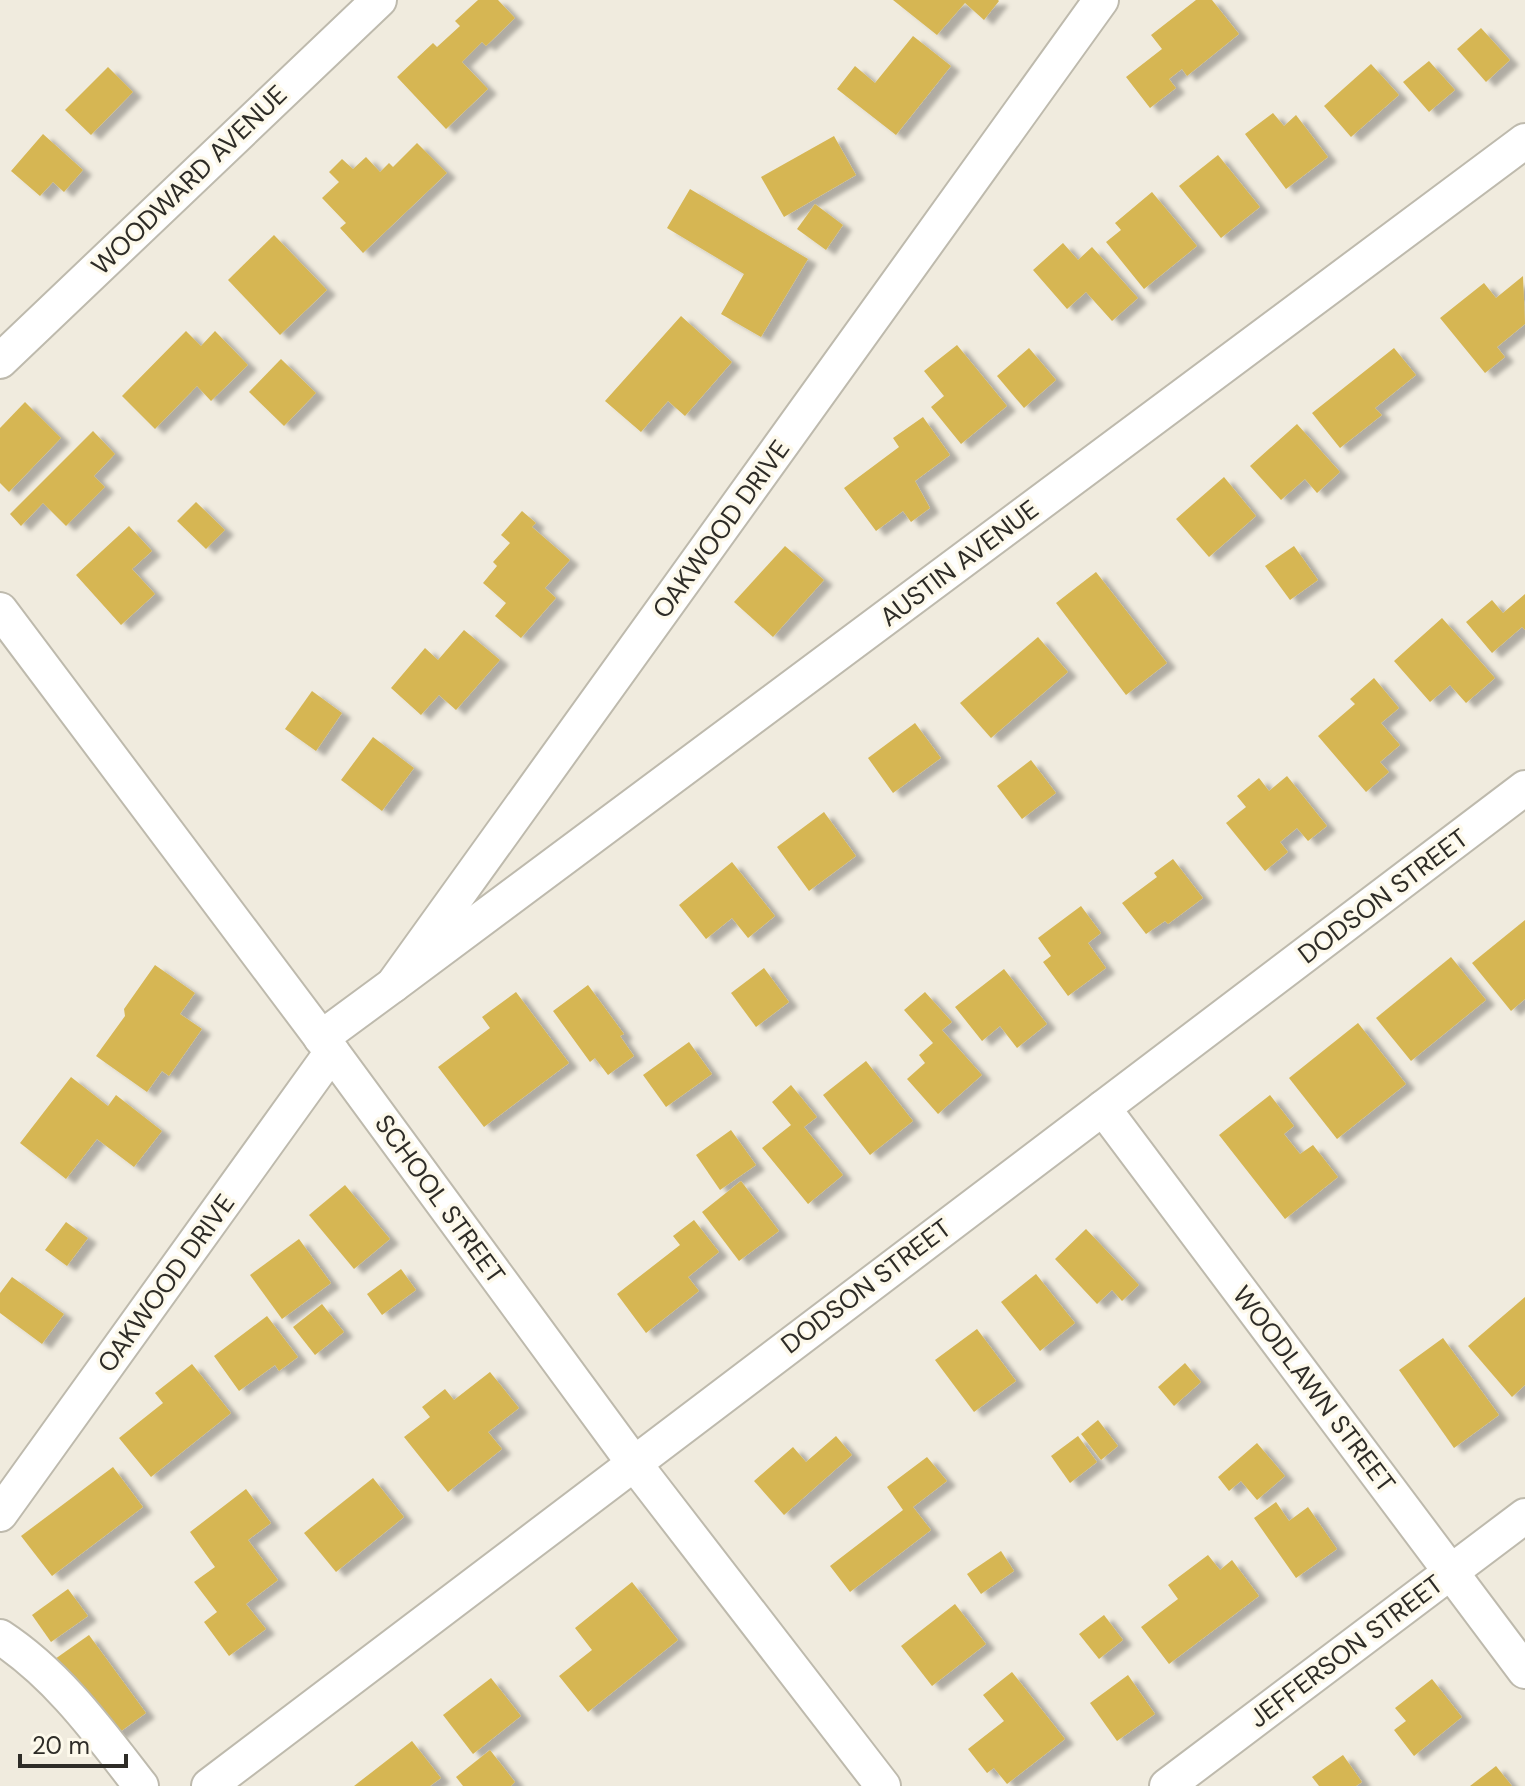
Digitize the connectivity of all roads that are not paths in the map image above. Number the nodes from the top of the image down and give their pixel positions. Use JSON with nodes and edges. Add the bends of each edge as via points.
{"nodes":[{"id":1,"x":379,"y":0,"type":"edge"},
{"id":2,"x":1101,"y":0,"type":"edge"},
{"id":3,"x":1525,"y":141,"type":"edge"},
{"id":4,"x":0,"y":361,"type":"edge"},
{"id":5,"x":0,"y":610,"type":"edge"},
{"id":6,"x":1525,"y":788,"type":"edge"},
{"id":7,"x":393,"y":985,"type":"junction"},
{"id":8,"x":327,"y":1045,"type":"junction"},
{"id":9,"x":1103,"y":1108,"type":"junction"},
{"id":10,"x":633,"y":1462,"type":"junction"},
{"id":11,"x":0,"y":1514,"type":"edge"},
{"id":12,"x":1525,"y":1516,"type":"edge"},
{"id":13,"x":1451,"y":1572,"type":"junction"},
{"id":14,"x":0,"y":1637,"type":"edge"},
{"id":15,"x":1525,"y":1671,"type":"edge"},
{"id":16,"x":141,"y":1786,"type":"edge"},
{"id":17,"x":209,"y":1786,"type":"edge"},
{"id":18,"x":883,"y":1786,"type":"edge"},
{"id":19,"x":1167,"y":1786,"type":"edge"}],
"edges":[{"from":1,"to":4,"type":"street","name":"WOODWARD AVENUE"},
{"from":2,"to":7,"type":"street","name":"OAKWOOD DRIVE"},
{"from":3,"to":7,"type":"street","name":"AUSTIN AVENUE"},
{"from":5,"to":8,"type":"street","name":"SCHOOL STREET"},
{"from":6,"to":9,"type":"street","name":"DODSON STREET"},
{"from":7,"to":8,"type":"street","name":"OAKWOOD DRIVE"},
{"from":8,"to":10,"type":"street","name":"SCHOOL STREET"},
{"from":8,"to":11,"type":"street","name":"OAKWOOD DRIVE"},
{"from":9,"to":10,"type":"street","name":"DODSON STREET"},
{"from":9,"to":13,"type":"street","name":"WOODLAWN STREET"},
{"from":10,"to":17,"type":"street","name":"DODSON STREET"},
{"from":10,"to":18,"type":"street","name":"SCHOOL STREET"},
{"from":12,"to":13,"type":"street","name":"JEFFERSON STREET"},
{"from":13,"to":15,"type":"street","name":"WOODLAWN STREET"},
{"from":13,"to":19,"type":"street","name":"JEFFERSON STREET"},
{"from":14,"to":16,"type":"street","via":[[65,1691]]}]}
